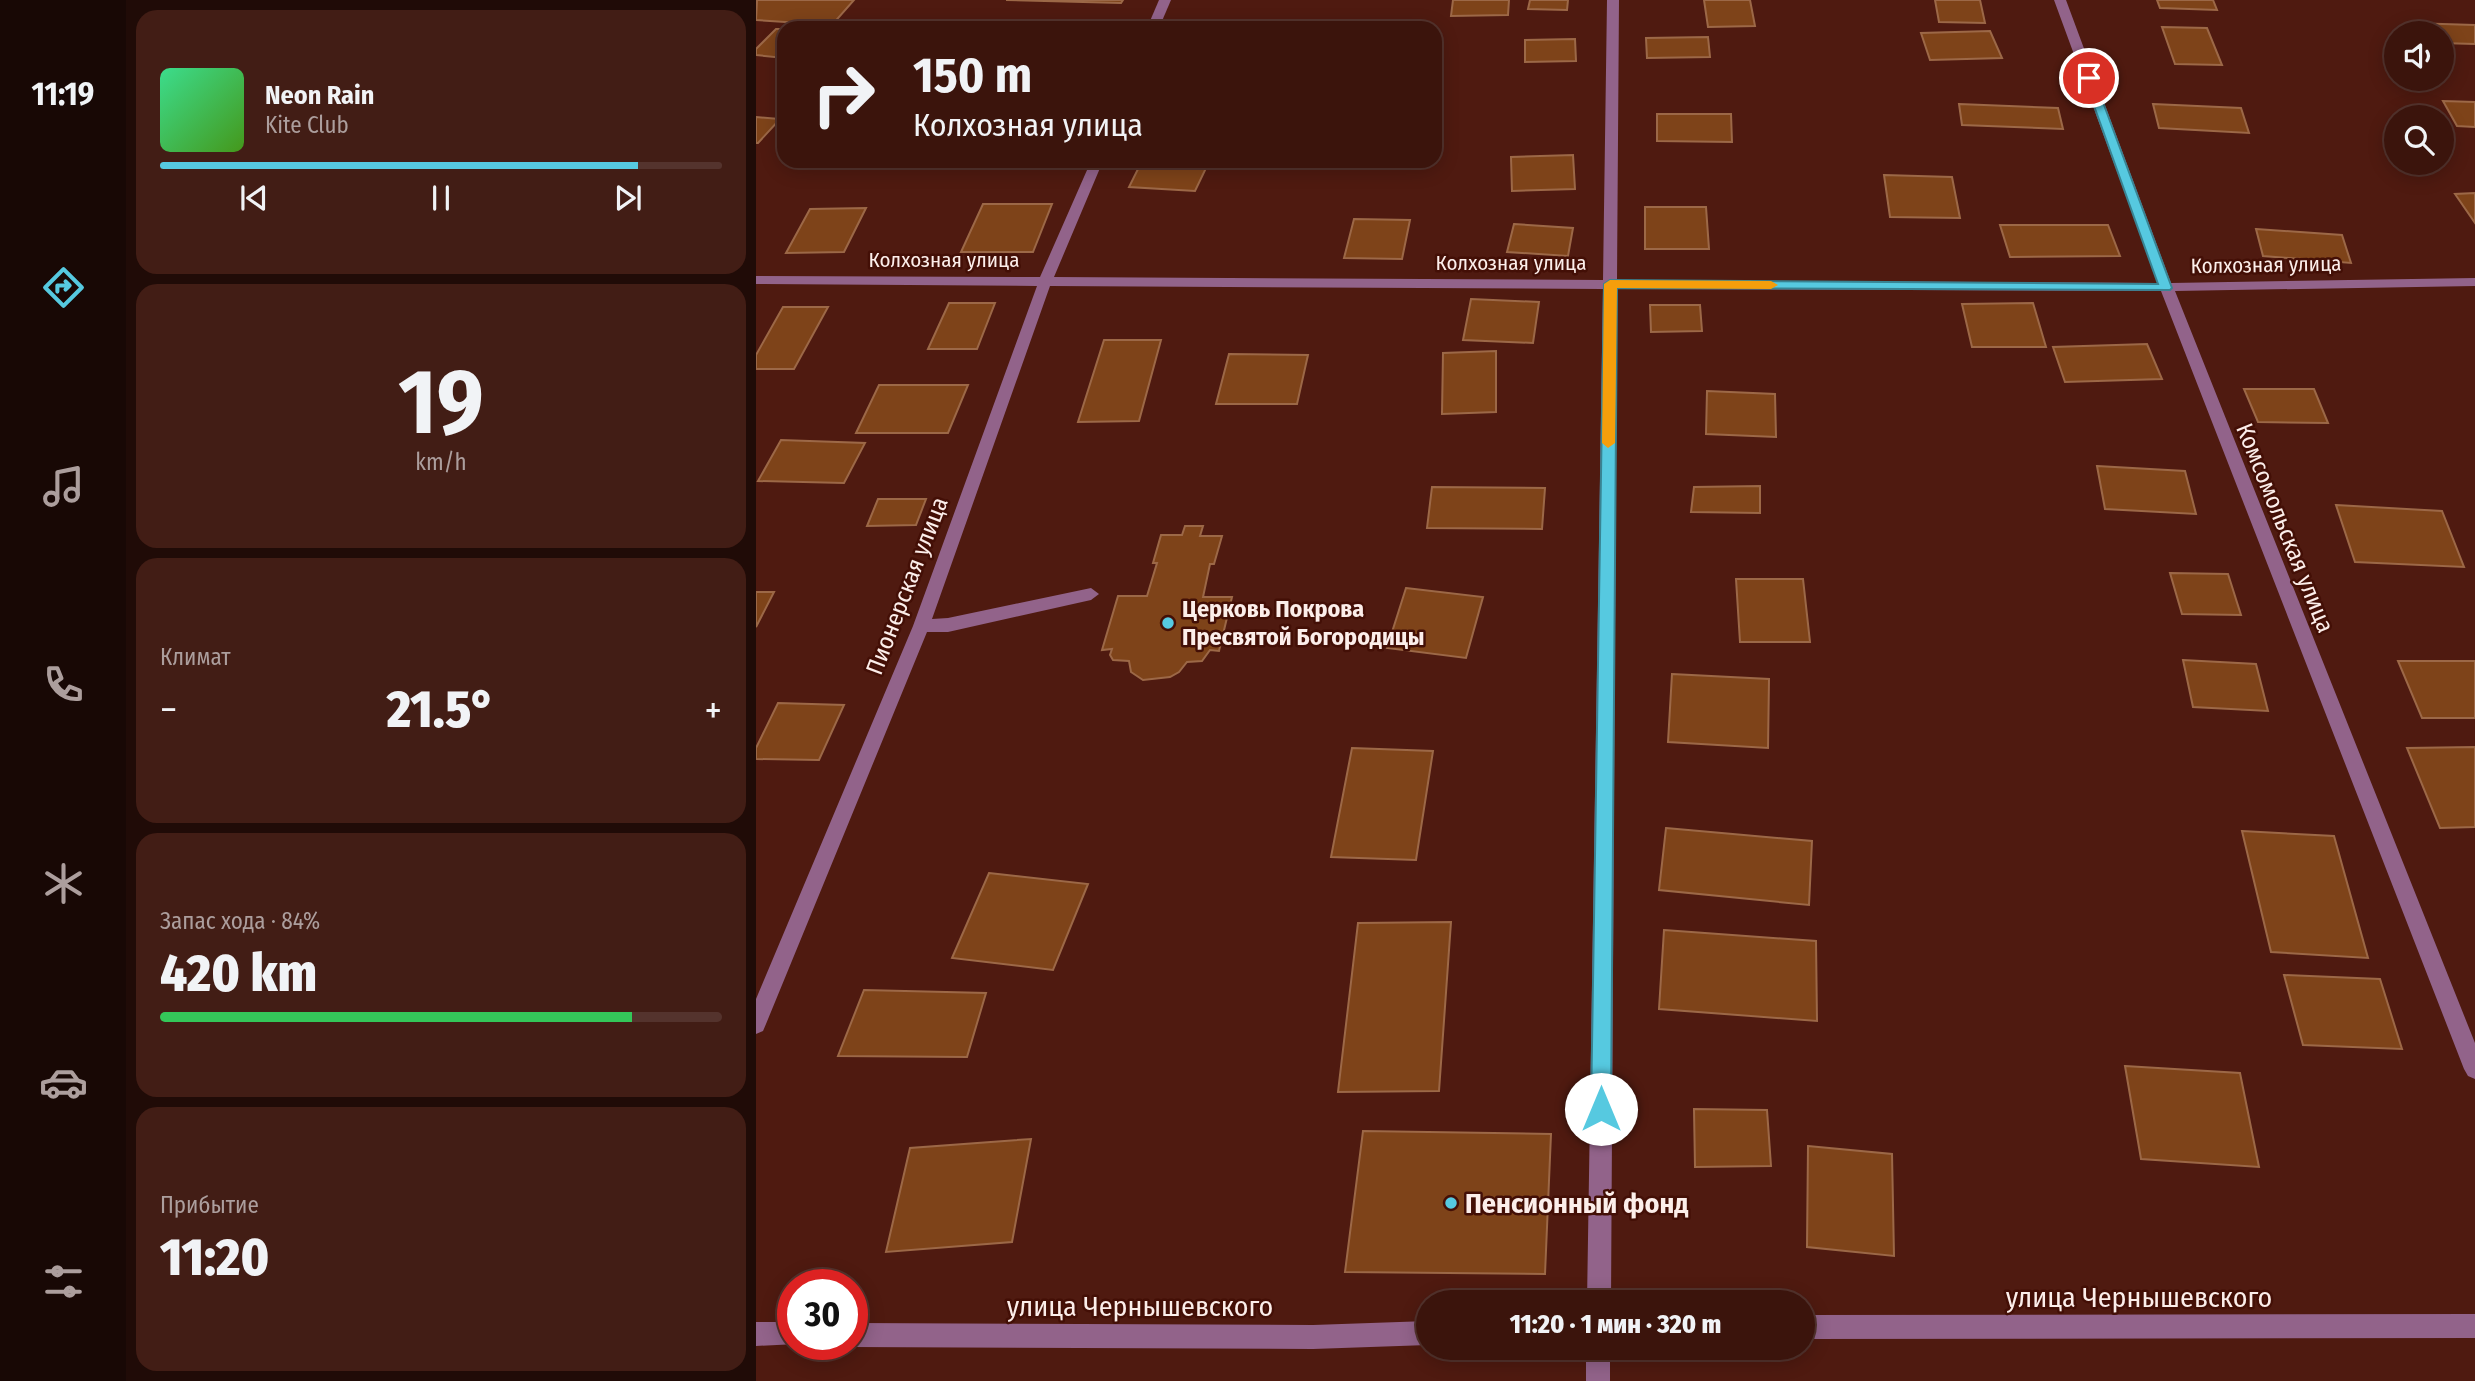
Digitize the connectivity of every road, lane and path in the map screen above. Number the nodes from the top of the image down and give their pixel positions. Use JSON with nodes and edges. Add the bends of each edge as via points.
{"nodes":[{"id":1,"x":1165,"y":0,"type":"edge"},
{"id":2,"x":1613,"y":0,"type":"edge"},
{"id":3,"x":2060,"y":0,"type":"edge"},
{"id":4,"x":1156,"y":21,"type":"edge"},
{"id":5,"x":1094,"y":168,"type":"edge"},
{"id":6,"x":756,"y":280,"type":"edge"},
{"id":7,"x":1045,"y":282,"type":"junction"},
{"id":8,"x":2475,"y":282,"type":"edge"},
{"id":9,"x":1610,"y":284,"type":"junction"},
{"id":10,"x":2166,"y":288,"type":"junction"},
{"id":11,"x":1091,"y":594,"type":"dead end"},
{"id":12,"x":921,"y":626,"type":"junction"},
{"id":13,"x":756,"y":1024,"type":"edge"},
{"id":14,"x":2475,"y":1069,"type":"edge"},
{"id":15,"x":1599,"y":1290,"type":"edge"},
{"id":16,"x":2475,"y":1326,"type":"edge"},
{"id":17,"x":1815,"y":1327,"type":"edge"},
{"id":18,"x":1416,"y":1333,"type":"edge"},
{"id":19,"x":756,"y":1334,"type":"edge"},
{"id":20,"x":777,"y":1334,"type":"edge"},
{"id":21,"x":868,"y":1335,"type":"edge"},
{"id":22,"x":1598,"y":1360,"type":"edge"},
{"id":23,"x":1598,"y":1381,"type":"edge"}],
"edges":[{"from":1,"to":4,"type":"street"},
{"from":2,"to":9,"type":"street"},
{"from":3,"to":10,"type":"street","name":"Комсомольская улица"},
{"from":5,"to":7,"type":"street","name":"Пионерская улица"},
{"from":6,"to":7,"type":"street","name":"Колхозная улица"},
{"from":7,"to":9,"type":"street","name":"Колхозная улица"},
{"from":7,"to":12,"type":"street","name":"Пионерская улица"},
{"from":8,"to":10,"type":"street","name":"Колхозная улица"},
{"from":9,"to":10,"type":"street","name":"Колхозная улица"},
{"from":9,"to":15,"type":"street"},
{"from":10,"to":14,"type":"street","name":"Комсомольская улица"},
{"from":11,"to":12,"type":"street","via":[[948,625]]},
{"from":12,"to":13,"type":"street","name":"Пионерская улица"},
{"from":16,"to":17,"type":"street","name":"улица Чернышевского"},
{"from":18,"to":21,"type":"street","name":"улица Чернышевского"},
{"from":19,"to":20,"type":"street"},
{"from":22,"to":23,"type":"street"}]}
